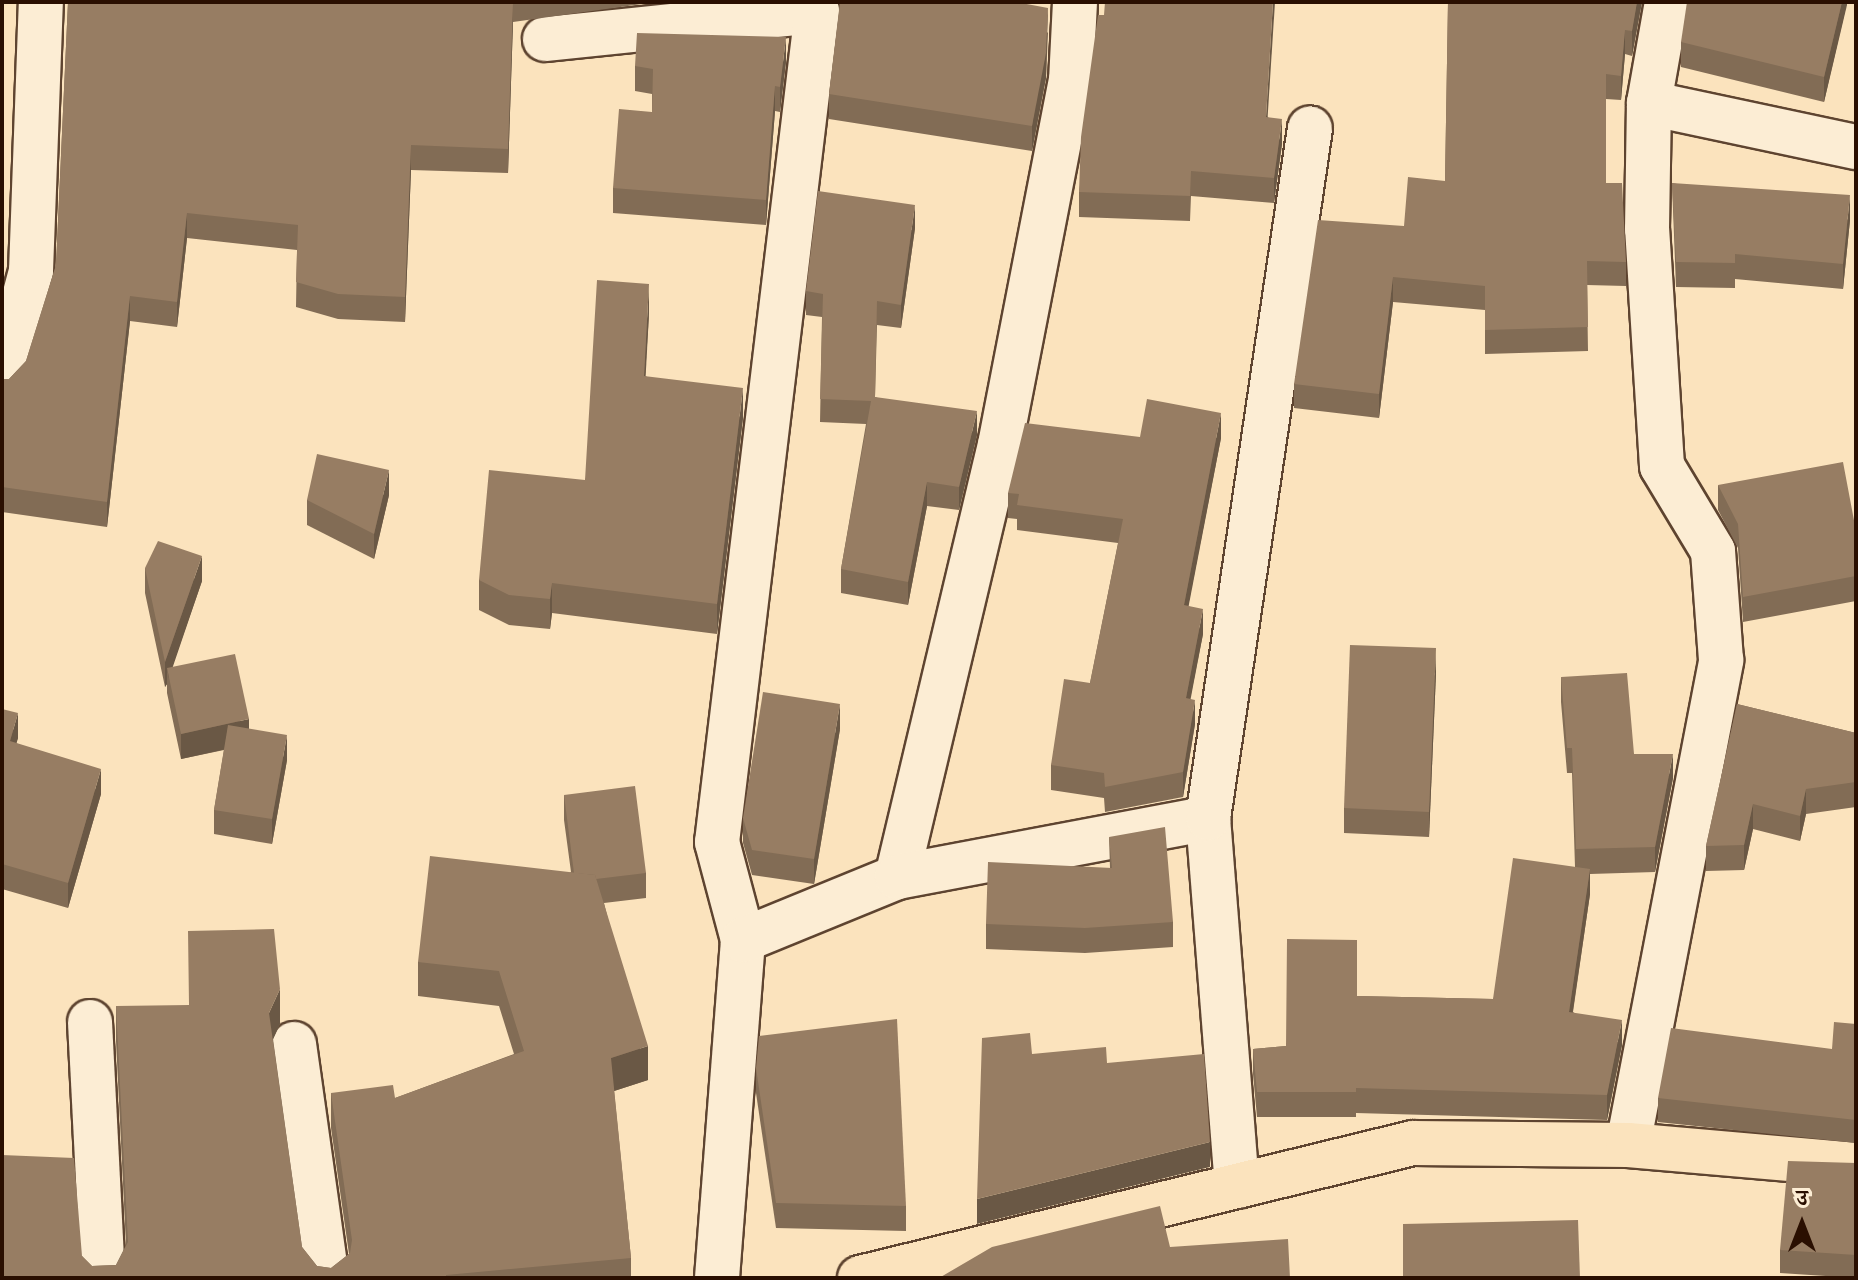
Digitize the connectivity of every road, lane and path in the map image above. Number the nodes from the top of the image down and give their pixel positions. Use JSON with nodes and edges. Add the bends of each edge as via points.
{"nodes":[{"id":1,"x":41,"y":2,"type":"edge"},
{"id":2,"x":1075,"y":2,"type":"edge"},
{"id":3,"x":1667,"y":2,"type":"edge"},
{"id":4,"x":817,"y":6,"type":"edge"},
{"id":5,"x":545,"y":39,"type":"dead end"},
{"id":6,"x":1649,"y":103,"type":"junction"},
{"id":7,"x":1310,"y":128,"type":"dead end"},
{"id":8,"x":1856,"y":147,"type":"edge"},
{"id":9,"x":2,"y":380,"type":"edge"},
{"id":10,"x":1208,"y":818,"type":"junction"},
{"id":11,"x":897,"y":877,"type":"junction"},
{"id":12,"x":743,"y":940,"type":"junction"},
{"id":13,"x":90,"y":1022,"type":"dead end"},
{"id":14,"x":294,"y":1044,"type":"dead end"},
{"id":15,"x":1628,"y":1145,"type":"junction"},
{"id":16,"x":1856,"y":1165,"type":"edge"},
{"id":17,"x":1237,"y":1186,"type":"junction"},
{"id":18,"x":103,"y":1278,"type":"edge"},
{"id":19,"x":327,"y":1278,"type":"edge"},
{"id":20,"x":717,"y":1278,"type":"edge"},
{"id":21,"x":860,"y":1278,"type":"edge"}],
"edges":[{"from":1,"to":9,"type":"street","via":[[31,271]]},
{"from":2,"to":11,"type":"street","via":[[1071,81],[1000,445]]},
{"from":3,"to":6,"type":"street"},
{"from":4,"to":5,"type":"street"},
{"from":4,"to":12,"type":"street","via":[[717,842]]},
{"from":6,"to":8,"type":"street"},
{"from":6,"to":15,"type":"street","via":[[1647,229],[1662,466],[1713,551],[1721,660]]},
{"from":7,"to":10,"type":"street"},
{"from":10,"to":11,"type":"street"},
{"from":10,"to":17,"type":"street"},
{"from":11,"to":12,"type":"street"},
{"from":12,"to":20,"type":"street"},
{"from":13,"to":18,"type":"street"},
{"from":14,"to":19,"type":"street"},
{"from":15,"to":16,"type":"main road"},
{"from":15,"to":17,"type":"main road","via":[[1413,1143]]},
{"from":17,"to":21,"type":"main road"}]}
